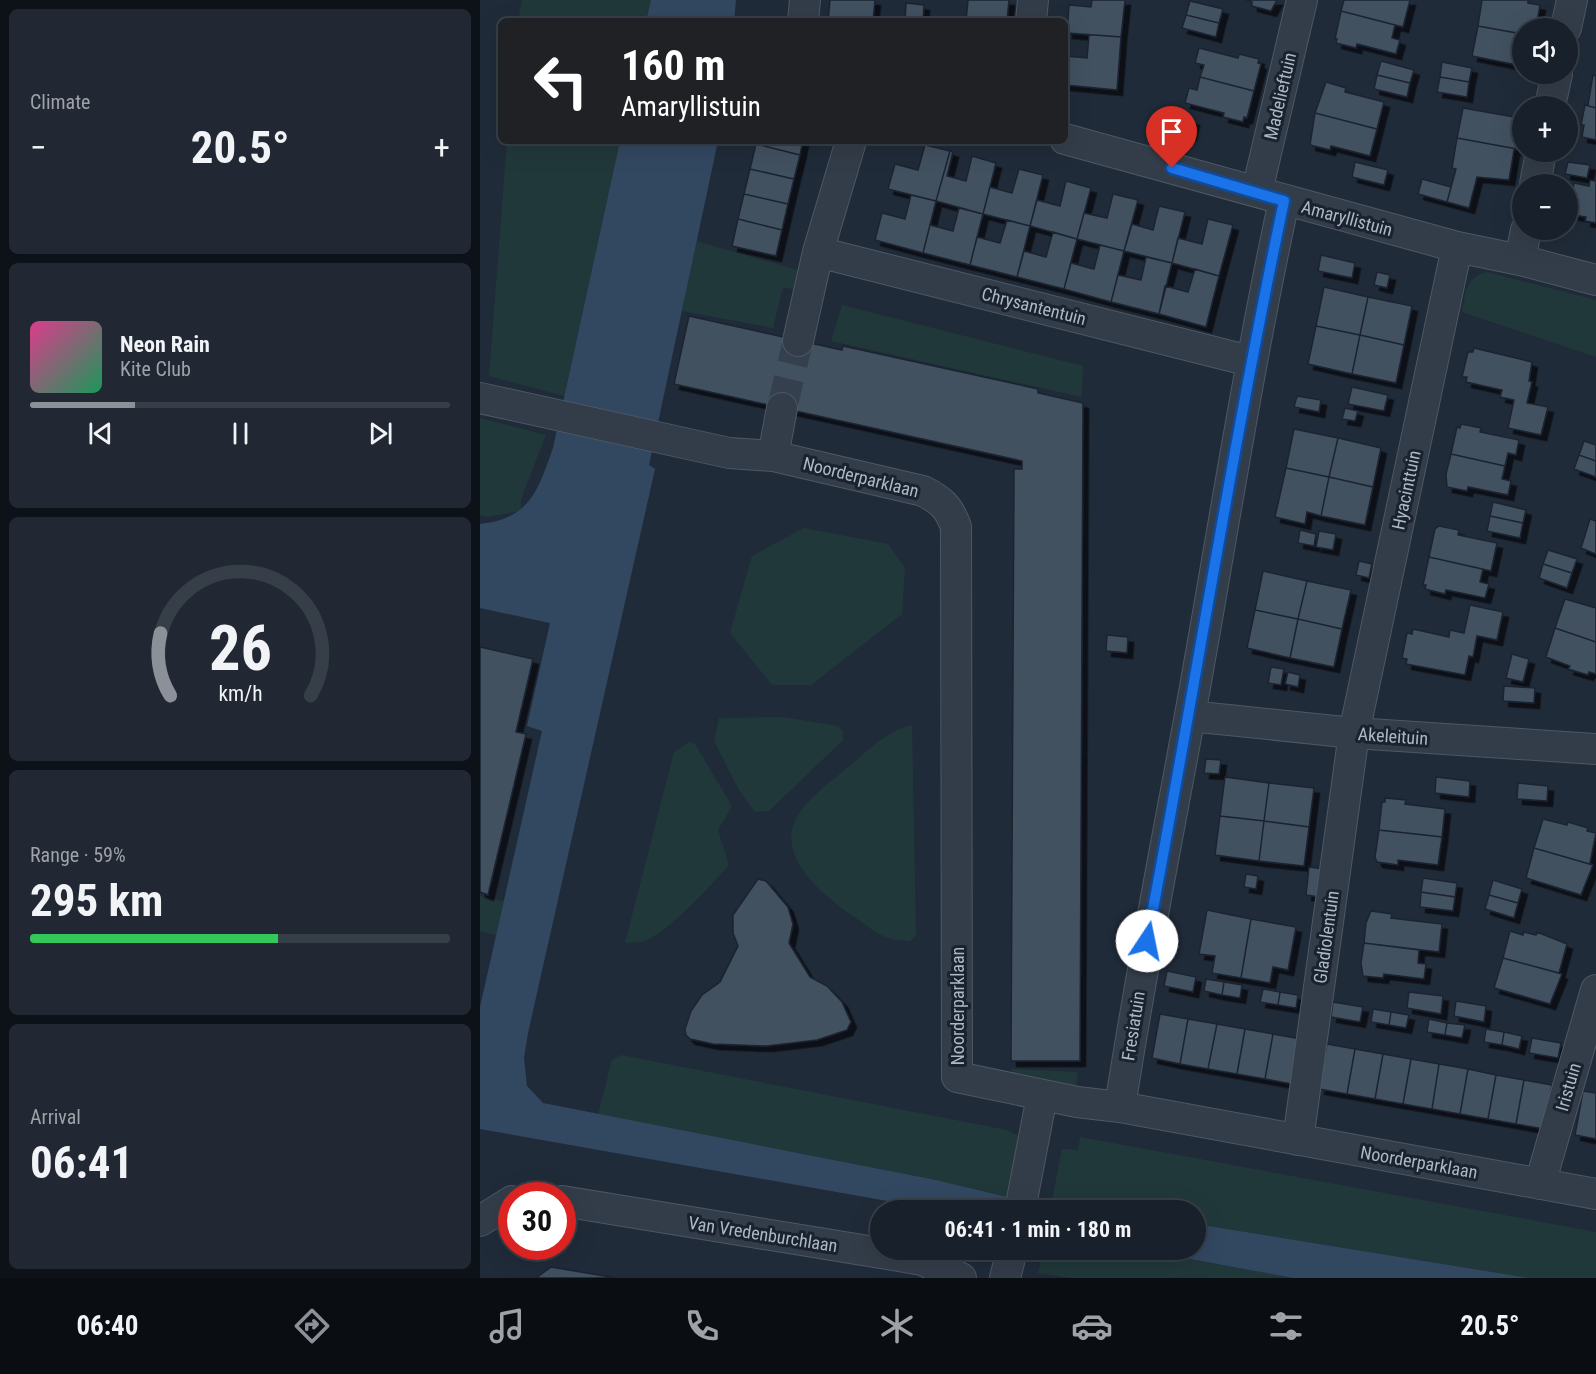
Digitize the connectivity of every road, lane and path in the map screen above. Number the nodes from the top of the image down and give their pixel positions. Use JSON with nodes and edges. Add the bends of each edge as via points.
{"nodes":[{"id":1,"x":805,"y":0,"type":"edge"},
{"id":2,"x":1033,"y":0,"type":"edge"},
{"id":3,"x":1302,"y":0,"type":"edge"},
{"id":4,"x":1572,"y":0,"type":"edge"},
{"id":5,"x":803,"y":18,"type":"edge"},
{"id":6,"x":1031,"y":18,"type":"edge"},
{"id":7,"x":1568,"y":18,"type":"edge"},
{"id":8,"x":1068,"y":140,"type":"edge"},
{"id":9,"x":850,"y":144,"type":"edge"},
{"id":10,"x":1270,"y":196,"type":"junction"},
{"id":11,"x":1524,"y":240,"type":"edge"},
{"id":12,"x":1457,"y":247,"type":"junction"},
{"id":13,"x":818,"y":252,"type":"junction"},
{"id":14,"x":1520,"y":260,"type":"junction"},
{"id":15,"x":1596,"y":280,"type":"edge"},
{"id":16,"x":798,"y":341,"type":"tunnel mouth"},
{"id":17,"x":1251,"y":361,"type":"junction"},
{"id":18,"x":480,"y":398,"type":"edge"},
{"id":19,"x":782,"y":408,"type":"tunnel mouth"},
{"id":20,"x":773,"y":456,"type":"junction"},
{"id":21,"x":1190,"y":716,"type":"junction"},
{"id":22,"x":1354,"y":733,"type":"junction"},
{"id":23,"x":1596,"y":750,"type":"edge"},
{"id":24,"x":1596,"y":990,"type":"edge"},
{"id":25,"x":1120,"y":1107,"type":"junction"},
{"id":26,"x":1040,"y":1108,"type":"junction"},
{"id":27,"x":1298,"y":1140,"type":"junction"},
{"id":28,"x":1540,"y":1184,"type":"junction"},
{"id":29,"x":1596,"y":1194,"type":"edge"},
{"id":30,"x":1022,"y":1200,"type":"edge"},
{"id":31,"x":576,"y":1203,"type":"edge"},
{"id":32,"x":498,"y":1210,"type":"edge"},
{"id":33,"x":480,"y":1221,"type":"edge"},
{"id":34,"x":1010,"y":1260,"type":"edge"},
{"id":35,"x":961,"y":1278,"type":"edge"},
{"id":36,"x":1005,"y":1278,"type":"edge"}],
"edges":[{"from":1,"to":5,"type":"street"},
{"from":2,"to":6,"type":"street"},
{"from":3,"to":10,"type":"street","name":"Madelieftuin"},
{"from":4,"to":7,"type":"street"},
{"from":8,"to":10,"type":"street","name":"Amaryllistuin"},
{"from":9,"to":13,"type":"street"},
{"from":10,"to":12,"type":"street","name":"Amaryllistuin"},
{"from":10,"to":17,"type":"street","name":"Fresiatuin"},
{"from":11,"to":14,"type":"street"},
{"from":12,"to":14,"type":"street","name":"Amaryllistuin"},
{"from":12,"to":22,"type":"street","name":"Hyacinttuin"},
{"from":13,"to":16,"type":"street"},
{"from":13,"to":17,"type":"street","name":"Chrysantentuin"},
{"from":14,"to":15,"type":"street","name":"Amaryllistuin"},
{"from":17,"to":21,"type":"street","name":"Fresiatuin"},
{"from":18,"to":20,"type":"street","name":"Noorderparklaan","via":[[729,453]]},
{"from":19,"to":20,"type":"street"},
{"from":20,"to":26,"type":"street","name":"Noorderparklaan","via":[[923,491],[940,500],[951,513],[956,527],[957,1077]]},
{"from":21,"to":22,"type":"street","name":"Akeleituin"},
{"from":21,"to":25,"type":"street","name":"Fresiatuin","via":[[1142,964]]},
{"from":22,"to":23,"type":"street","name":"Akeleituin"},
{"from":22,"to":27,"type":"street","name":"Gladiolentuin"},
{"from":24,"to":28,"type":"street","name":"Iristuin"},
{"from":25,"to":26,"type":"street","name":"Noorderparklaan"},
{"from":25,"to":27,"type":"street","name":"Noorderparklaan"},
{"from":26,"to":30,"type":"street"},
{"from":27,"to":28,"type":"street","name":"Noorderparklaan"},
{"from":28,"to":29,"type":"street","name":"Noorderparklaan"},
{"from":31,"to":35,"type":"street","name":"Van Vredenburchlaan","via":[[922,1260]]},
{"from":32,"to":33,"type":"street"},
{"from":34,"to":36,"type":"street"}]}
